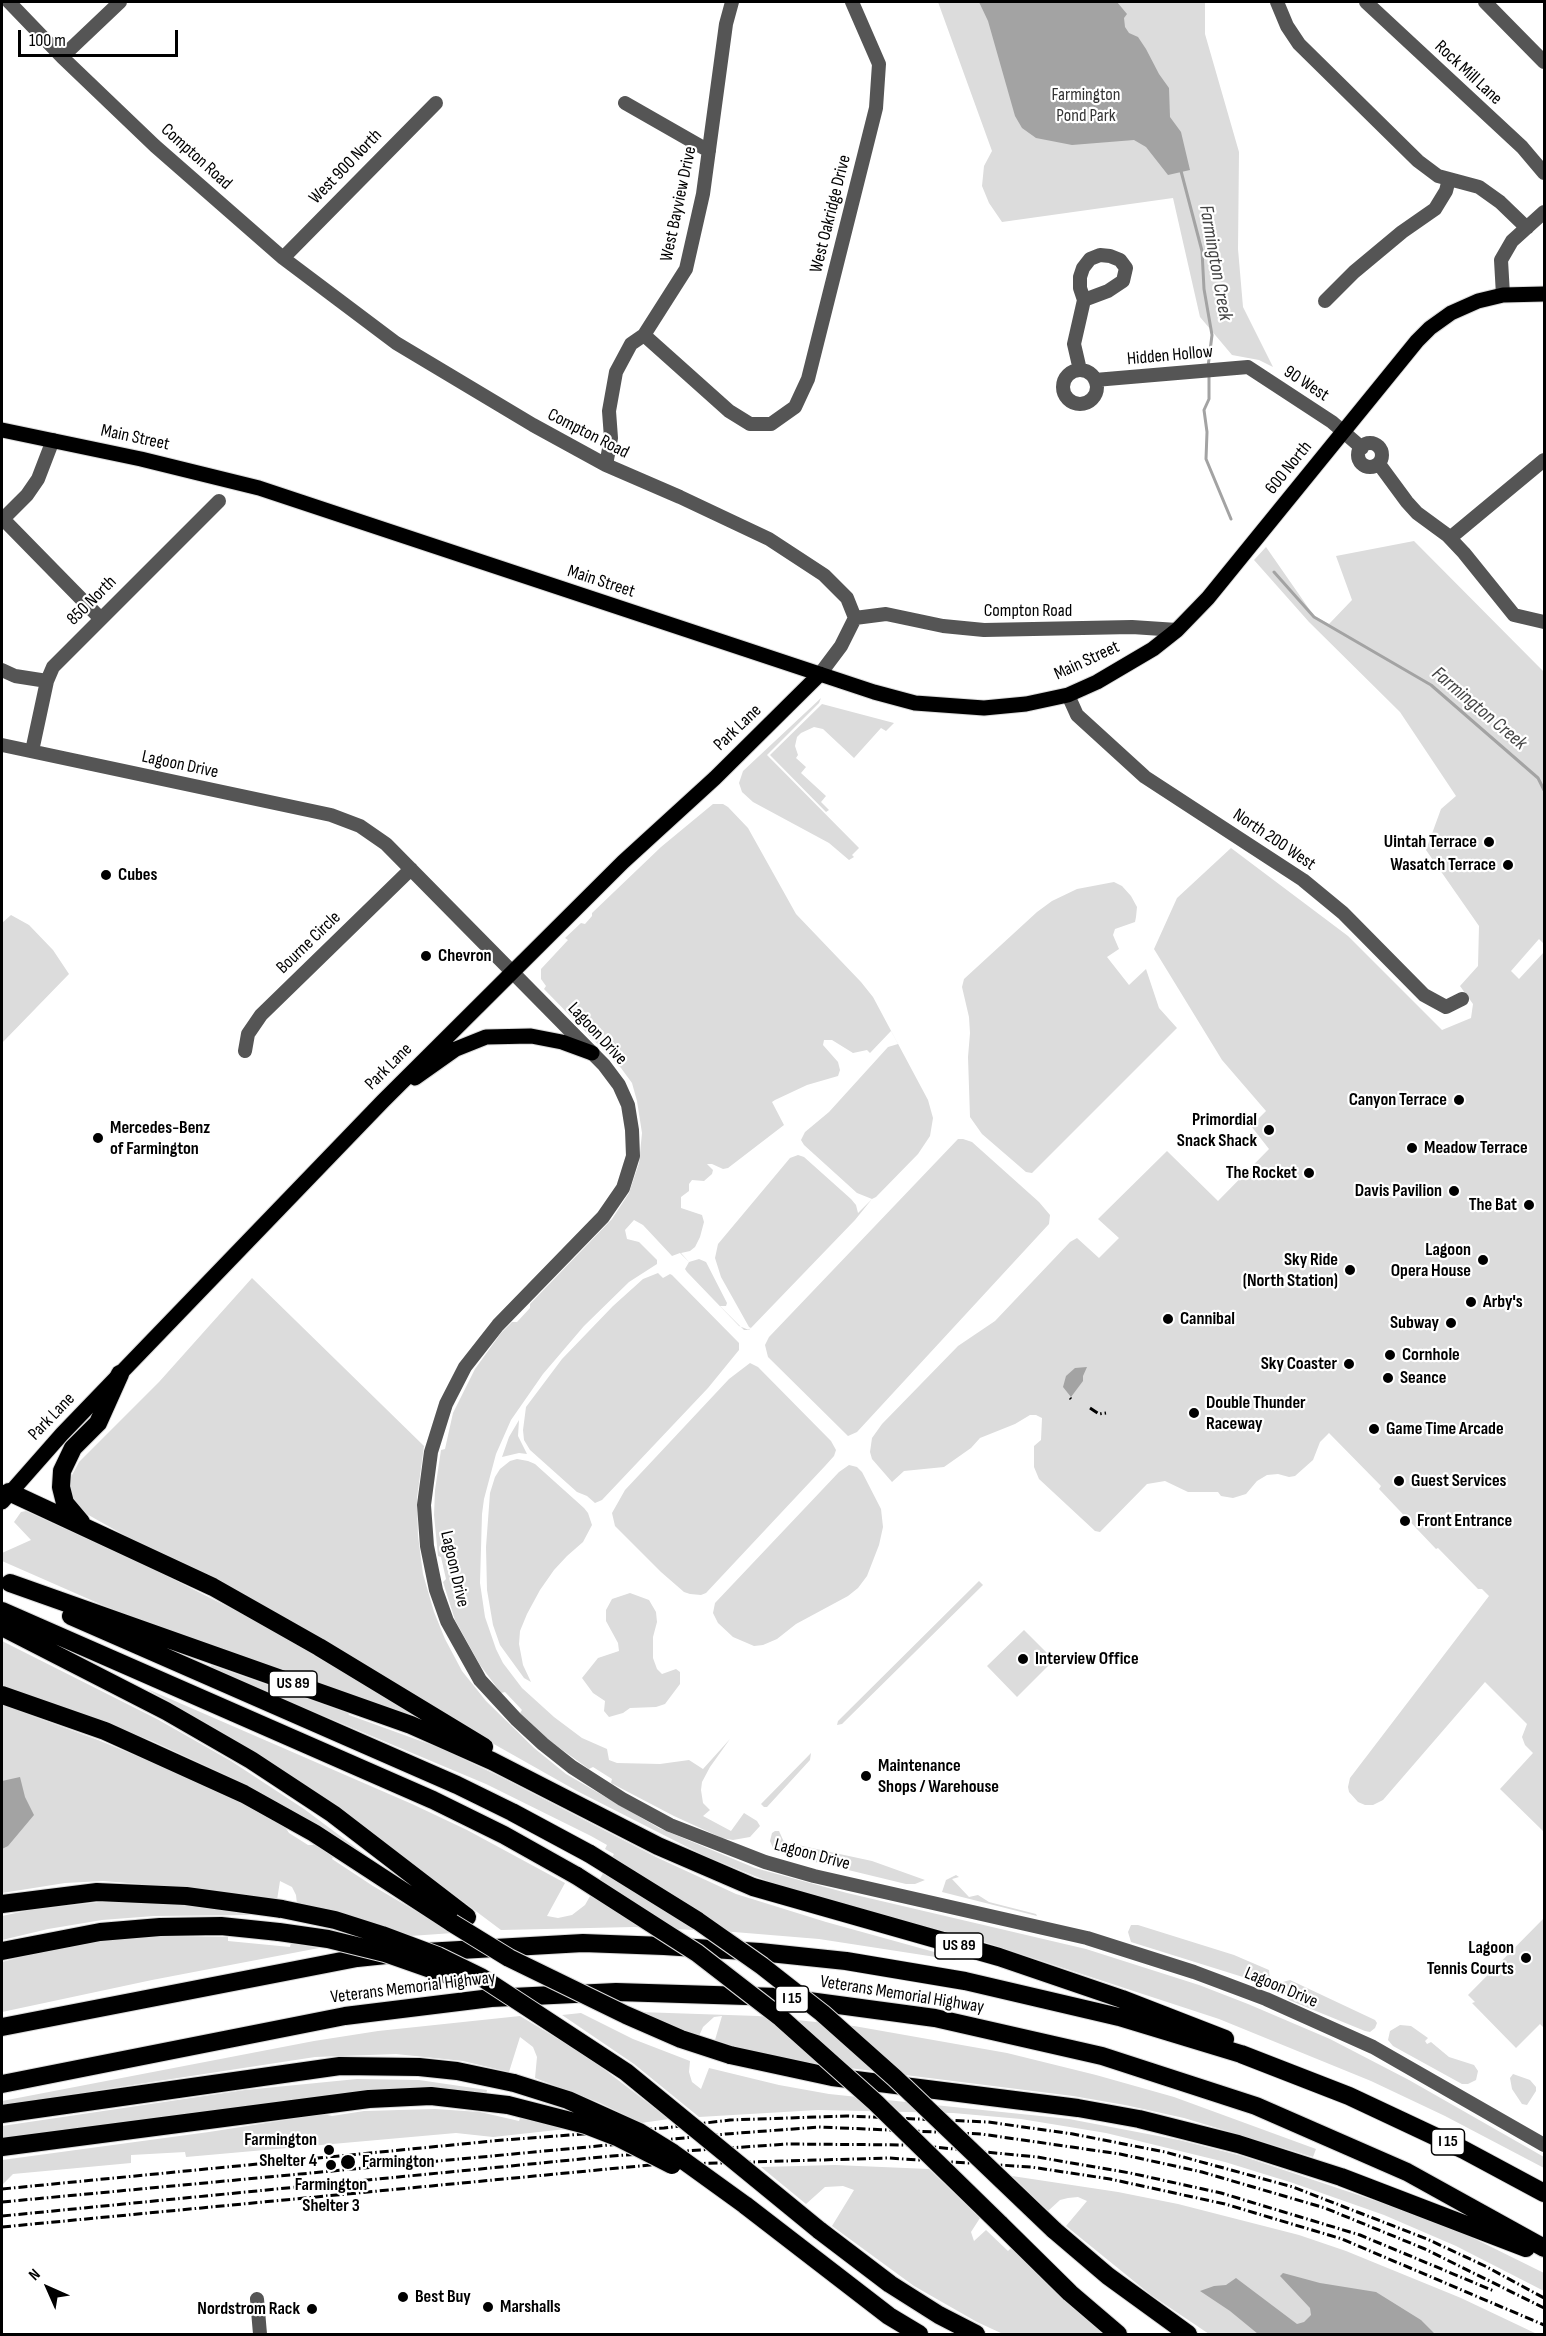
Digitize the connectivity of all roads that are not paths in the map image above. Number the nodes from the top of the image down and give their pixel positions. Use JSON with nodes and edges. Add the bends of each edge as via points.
{"nodes":[{"id":1,"x":9,"y":2,"type":"edge"},
{"id":2,"x":120,"y":2,"type":"edge"},
{"id":3,"x":732,"y":2,"type":"edge"},
{"id":4,"x":852,"y":2,"type":"edge"},
{"id":5,"x":1277,"y":2,"type":"edge"},
{"id":6,"x":1366,"y":2,"type":"edge"},
{"id":7,"x":1485,"y":2,"type":"edge"},
{"id":8,"x":62,"y":57,"type":"junction"},
{"id":9,"x":1545,"y":62,"type":"edge"},
{"id":10,"x":436,"y":103,"type":"dead end"},
{"id":11,"x":625,"y":103,"type":"dead end"},
{"id":12,"x":709,"y":151,"type":"junction"},
{"id":13,"x":1545,"y":172,"type":"edge"},
{"id":14,"x":1449,"y":179,"type":"junction"},
{"id":15,"x":1545,"y":212,"type":"edge"},
{"id":16,"x":1527,"y":228,"type":"junction"},
{"id":17,"x":283,"y":258,"type":"junction"},
{"id":18,"x":1545,"y":294,"type":"edge"},
{"id":19,"x":1503,"y":295,"type":"junction"},
{"id":20,"x":1084,"y":300,"type":"dead end"},
{"id":21,"x":1325,"y":301,"type":"dead end"},
{"id":22,"x":644,"y":335,"type":"junction"},
{"id":23,"x":1248,"y":367,"type":"joint"},
{"id":24,"x":1080,"y":370,"type":"junction"},
{"id":25,"x":1095,"y":380,"type":"junction"},
{"id":26,"x":2,"y":430,"type":"edge"},
{"id":27,"x":1343,"y":432,"type":"junction"},
{"id":28,"x":53,"y":440,"type":"junction"},
{"id":29,"x":1545,"y":460,"type":"edge"},
{"id":30,"x":606,"y":465,"type":"junction"},
{"id":31,"x":219,"y":501,"type":"dead end"},
{"id":32,"x":2,"y":520,"type":"edge"},
{"id":33,"x":1450,"y":538,"type":"junction"},
{"id":34,"x":100,"y":618,"type":"junction"},
{"id":35,"x":855,"y":618,"type":"junction"},
{"id":36,"x":1545,"y":622,"type":"edge"},
{"id":37,"x":1177,"y":630,"type":"junction"},
{"id":38,"x":2,"y":670,"type":"edge"},
{"id":39,"x":820,"y":674,"type":"junction"},
{"id":40,"x":46,"y":681,"type":"junction"},
{"id":41,"x":1068,"y":695,"type":"junction"},
{"id":42,"x":2,"y":745,"type":"edge"},
{"id":43,"x":32,"y":751,"type":"junction"},
{"id":44,"x":411,"y":869,"type":"junction"},
{"id":45,"x":512,"y":971,"type":"junction"},
{"id":46,"x":1462,"y":999,"type":"dead end"},
{"id":47,"x":245,"y":1051,"type":"dead end"},
{"id":48,"x":592,"y":1053,"type":"junction"},
{"id":49,"x":383,"y":1101,"type":"junction"},
{"id":50,"x":120,"y":1374,"type":"junction"},
{"id":51,"x":4,"y":1494,"type":"edge"},
{"id":52,"x":95,"y":1532,"type":"junction"},
{"id":53,"x":6,"y":1581,"type":"edge"},
{"id":54,"x":2,"y":1611,"type":"edge"},
{"id":55,"x":2,"y":1627,"type":"edge"},
{"id":56,"x":2,"y":1695,"type":"edge"},
{"id":57,"x":570,"y":1800,"type":"junction"},
{"id":58,"x":2,"y":1905,"type":"edge"},
{"id":59,"x":460,"y":1920,"type":"junction"},
{"id":60,"x":2,"y":1951,"type":"edge"},
{"id":61,"x":524,"y":2006,"type":"junction"},
{"id":62,"x":2,"y":2027,"type":"edge"},
{"id":63,"x":2,"y":2084,"type":"edge"},
{"id":64,"x":1349,"y":2096,"type":"junction"},
{"id":65,"x":2,"y":2114,"type":"edge"},
{"id":66,"x":1545,"y":2145,"type":"edge"},
{"id":67,"x":2,"y":2147,"type":"edge"},
{"id":68,"x":1545,"y":2193,"type":"edge"},
{"id":69,"x":745,"y":2205,"type":"junction"},
{"id":70,"x":1545,"y":2248,"type":"edge"},
{"id":71,"x":1545,"y":2255,"type":"edge"},
{"id":72,"x":256,"y":2299,"type":"dead end"},
{"id":73,"x":260,"y":2334,"type":"edge"},
{"id":74,"x":919,"y":2334,"type":"edge"},
{"id":75,"x":976,"y":2334,"type":"edge"},
{"id":76,"x":1118,"y":2334,"type":"edge"},
{"id":77,"x":1188,"y":2334,"type":"edge"}],
"edges":[{"from":1,"to":8,"type":"street","name":"Compton Road"},
{"from":2,"to":8,"type":"street"},
{"from":3,"to":12,"type":"street","name":"West Bayview Drive"},
{"from":4,"to":22,"type":"street","name":"West Oakridge Drive","via":[[879,64],[876,108],[808,378],[795,407],[771,424],[750,424],[729,411]]},
{"from":5,"to":14,"type":"street","via":[[1299,44],[1418,161]]},
{"from":6,"to":13,"type":"street","name":"Rock Mill Lane"},
{"from":7,"to":9,"type":"street"},
{"from":8,"to":17,"type":"street","name":"Compton Road","via":[[155,146]]},
{"from":10,"to":17,"type":"street","name":"West 900 North"},
{"from":11,"to":12,"type":"street"},
{"from":12,"to":22,"type":"street","name":"West Bayview Drive","via":[[686,269]]},
{"from":14,"to":16,"type":"street","via":[[1479,187]]},
{"from":14,"to":21,"type":"street","via":[[1434,210],[1354,272]]},
{"from":15,"to":16,"type":"street"},
{"from":16,"to":19,"type":"street","via":[[1512,241],[1501,260]]},
{"from":17,"to":30,"type":"street","name":"Compton Road","via":[[396,342]]},
{"from":18,"to":19,"type":"main road"},
{"from":19,"to":27,"type":"main road","name":"600 North","via":[[1460,309],[1430,328]]},
{"from":20,"to":24,"type":"street","via":[[1074,344]]},
{"from":22,"to":30,"type":"street","name":"West Bayview Drive","via":[[631,344],[616,372]]},
{"from":23,"to":25,"type":"street","name":"Hidden Hollow"},
{"from":23,"to":27,"type":"street","name":"90 West"},
{"from":24,"to":25,"type":"street"},
{"from":24,"to":25,"type":"street","via":[[1070,374],[1064,384],[1065,395],[1073,402],[1089,401],[1096,392]]},
{"from":26,"to":28,"type":"main road","name":"Main Street"},
{"from":27,"to":33,"type":"street","name":"90 West","via":[[1362,448],[1370,444],[1378,447],[1382,455],[1379,464],[1417,513]]},
{"from":27,"to":37,"type":"main road","name":"600 North","via":[[1234,567]]},
{"from":28,"to":32,"type":"street","via":[[38,479]]},
{"from":28,"to":39,"type":"main road","name":"Main Street","via":[[259,488]]},
{"from":29,"to":33,"type":"street"},
{"from":30,"to":35,"type":"street","name":"Compton Road","via":[[769,539],[824,575],[847,598]]},
{"from":31,"to":34,"type":"street","name":"850 North"},
{"from":32,"to":34,"type":"street"},
{"from":33,"to":36,"type":"street","via":[[1514,615]]},
{"from":34,"to":40,"type":"street","name":"850 North","via":[[61,657]]},
{"from":35,"to":37,"type":"street","name":"Compton Road","via":[[886,614],[984,630]]},
{"from":35,"to":39,"type":"street"},
{"from":37,"to":41,"type":"main road","name":"Main Street","via":[[1125,667]]},
{"from":38,"to":40,"type":"street"},
{"from":39,"to":41,"type":"main road","name":"Main Street","via":[[915,703],[949,707],[1026,704]]},
{"from":39,"to":45,"type":"main road","name":"Park Lane"},
{"from":40,"to":43,"type":"street","name":"850 North"},
{"from":41,"to":46,"type":"street","name":"North 200 West","via":[[1077,715],[1145,777],[1303,880],[1424,995],[1446,1007]]},
{"from":42,"to":43,"type":"street","name":"Lagoon Drive"},
{"from":43,"to":44,"type":"street","name":"Lagoon Drive","via":[[347,820],[375,834]]},
{"from":44,"to":45,"type":"street","name":"Lagoon Drive"},
{"from":44,"to":47,"type":"street","name":"Bourne Circle","via":[[261,1015],[248,1034]]},
{"from":45,"to":48,"type":"street","name":"Lagoon Drive"},
{"from":45,"to":49,"type":"main road","name":"Park Lane"},
{"from":48,"to":49,"type":"main road","via":[[531,1036],[486,1037],[456,1049]]},
{"from":48,"to":66,"type":"street","name":"Lagoon Drive","via":[[619,1084],[628,1105],[633,1156],[623,1188],[603,1216],[498,1325],[465,1367],[446,1404],[431,1452],[424,1505],[436,1590],[447,1621],[480,1680],[516,1719],[572,1767],[670,1825],[742,1854],[814,1876],[1087,1938],[1194,1972],[1373,2047]]},
{"from":49,"to":50,"type":"main road","name":"Park Lane"},
{"from":50,"to":51,"type":"main road","name":"Park Lane"},
{"from":50,"to":52,"type":"highway","via":[[98,1423],[74,1448],[62,1471],[65,1503],[75,1517]]},
{"from":51,"to":52,"type":"highway"},
{"from":52,"to":57,"type":"highway","via":[[213,1587],[278,1623]]},
{"from":53,"to":57,"type":"highway","number":"US 89","via":[[411,1725]]},
{"from":53,"to":77,"type":"highway","bridge":true,"via":[[76,1619],[457,1785],[590,1854],[698,1921],[815,2007],[1054,2230],[1108,2276]]},
{"from":54,"to":76,"type":"highway","bridge":true,"via":[[433,1800],[577,1876],[689,1947],[781,2018],[876,2103],[1070,2293]]},
{"from":55,"to":59,"type":"highway","via":[[251,1760],[333,1814]]},
{"from":56,"to":59,"type":"highway","via":[[105,1731],[243,1794]]},
{"from":57,"to":64,"type":"highway","number":"US 89","via":[[658,1846],[753,1887],[999,1957],[1122,1999],[1209,2032]]},
{"from":58,"to":61,"type":"highway","bridge":true,"via":[[97,1892],[186,1896],[282,1909],[352,1925],[430,1953],[481,1977]]},
{"from":59,"to":71,"type":"highway","bridge":true,"via":[[509,1958],[645,2024],[730,2055],[832,2077],[1139,2119],[1238,2144],[1341,2177]]},
{"from":60,"to":61,"type":"highway","bridge":true,"via":[[100,1932],[160,1927],[221,1926],[279,1932],[385,1953]]},
{"from":61,"to":75,"type":"highway","bridge":true,"via":[[626,2073],[890,2284]]},
{"from":62,"to":64,"type":"highway","name":"Veterans Memorial Highway","number":"I 15","via":[[357,1958],[584,1943],[664,1946],[846,1961],[965,1980],[1119,2018],[1241,2054]]},
{"from":63,"to":70,"type":"highway","name":"Veterans Memorial Highway","number":"I 15","via":[[345,2016],[491,1998],[616,1992],[779,1997],[935,2018],[1102,2056],[1256,2106],[1407,2172]]},
{"from":64,"to":68,"type":"highway","name":"Veterans Memorial Highway","number":"I 15"},
{"from":65,"to":69,"type":"highway","bridge":true,"via":[[340,2066],[419,2067],[477,2074],[568,2100],[639,2132]]},
{"from":67,"to":69,"type":"highway","bridge":true,"via":[[369,2099],[431,2096],[508,2105],[617,2137]]},
{"from":69,"to":74,"type":"highway","via":[[889,2316]]},
{"from":72,"to":73,"type":"street"}]}
